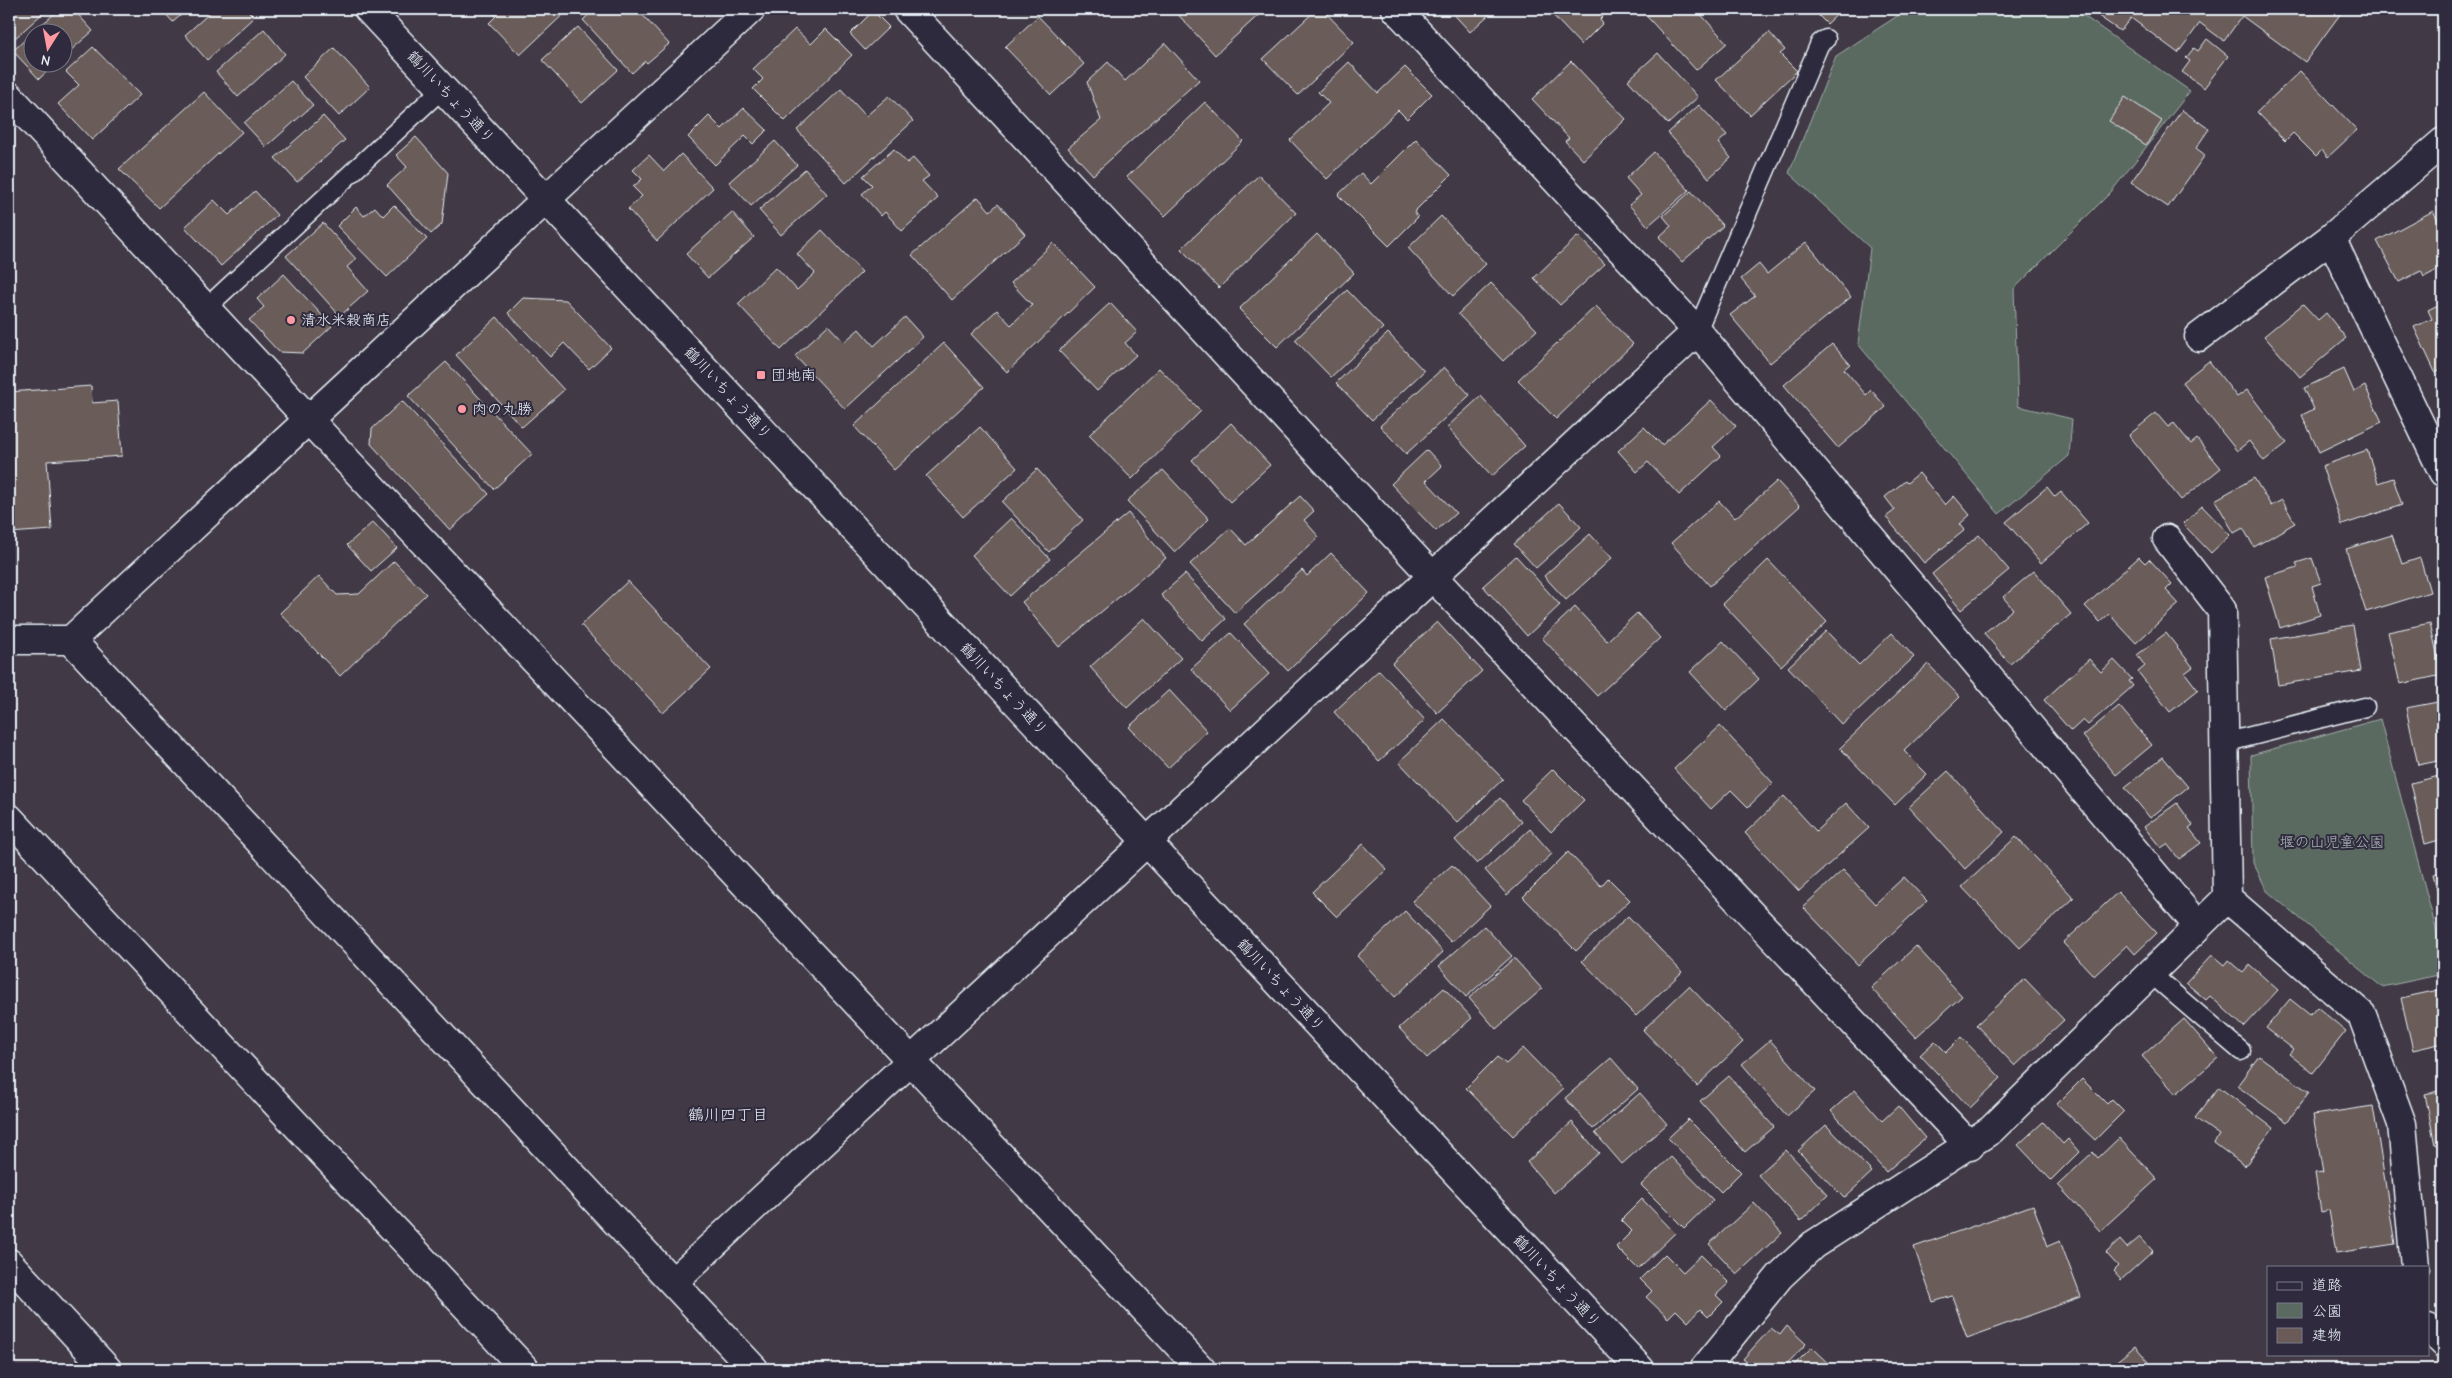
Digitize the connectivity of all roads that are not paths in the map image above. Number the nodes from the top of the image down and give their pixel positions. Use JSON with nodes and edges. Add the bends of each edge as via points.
{"nodes":[{"id":1,"x":368,"y":9,"type":"edge"},
{"id":2,"x":751,"y":9,"type":"edge"},
{"id":3,"x":907,"y":9,"type":"edge"},
{"id":4,"x":1396,"y":9,"type":"edge"},
{"id":5,"x":1826,"y":39,"type":"dead end"},
{"id":6,"x":443,"y":88,"type":"junction"},
{"id":7,"x":9,"y":96,"type":"edge"},
{"id":8,"x":2443,"y":142,"type":"edge"},
{"id":9,"x":547,"y":199,"type":"junction"},
{"id":10,"x":2331,"y":238,"type":"junction"},
{"id":11,"x":206,"y":308,"type":"junction"},
{"id":12,"x":1697,"y":332,"type":"junction"},
{"id":13,"x":2199,"y":337,"type":"dead end"},
{"id":14,"x":309,"y":419,"type":"junction"},
{"id":15,"x":2443,"y":472,"type":"edge"},
{"id":16,"x":2167,"y":539,"type":"dead end"},
{"id":17,"x":1433,"y":577,"type":"junction"},
{"id":18,"x":9,"y":640,"type":"edge"},
{"id":19,"x":71,"y":640,"type":"junction"},
{"id":20,"x":2366,"y":707,"type":"dead end"},
{"id":21,"x":2224,"y":743,"type":"junction"},
{"id":22,"x":9,"y":818,"type":"edge"},
{"id":23,"x":1147,"y":842,"type":"junction"},
{"id":24,"x":2227,"y":898,"type":"junction"},
{"id":25,"x":2198,"y":926,"type":"junction"},
{"id":26,"x":2150,"y":974,"type":"junction"},
{"id":27,"x":2241,"y":1051,"type":"dead end"},
{"id":28,"x":912,"y":1061,"type":"junction"},
{"id":29,"x":1970,"y":1146,"type":"junction"},
{"id":30,"x":9,"y":1263,"type":"edge"},
{"id":31,"x":2415,"y":1266,"type":"edge"},
{"id":32,"x":673,"y":1282,"type":"junction"},
{"id":33,"x":2430,"y":1330,"type":"edge"},
{"id":34,"x":2443,"y":1343,"type":"edge"},
{"id":35,"x":107,"y":1369,"type":"edge"},
{"id":36,"x":525,"y":1369,"type":"edge"},
{"id":37,"x":754,"y":1369,"type":"edge"},
{"id":38,"x":1201,"y":1369,"type":"edge"},
{"id":39,"x":1640,"y":1369,"type":"edge"},
{"id":40,"x":1704,"y":1369,"type":"edge"}],
"edges":[{"from":1,"to":6,"type":"street","name":"鶴川いちょう通り"},
{"from":2,"to":9,"type":"street"},
{"from":3,"to":17,"type":"street"},
{"from":4,"to":12,"type":"street"},
{"from":5,"to":12,"type":"lane","via":[[1820,44]]},
{"from":6,"to":9,"type":"street","name":"鶴川いちょう通り"},
{"from":6,"to":11,"type":"lane"},
{"from":7,"to":11,"type":"street"},
{"from":8,"to":10,"type":"street"},
{"from":9,"to":14,"type":"street"},
{"from":9,"to":23,"type":"street","name":"鶴川いちょう通り"},
{"from":10,"to":13,"type":"street"},
{"from":10,"to":15,"type":"street"},
{"from":11,"to":14,"type":"street"},
{"from":12,"to":17,"type":"street"},
{"from":12,"to":25,"type":"street"},
{"from":14,"to":19,"type":"street"},
{"from":14,"to":28,"type":"street"},
{"from":16,"to":21,"type":"street","via":[[2222,610]]},
{"from":17,"to":23,"type":"street"},
{"from":17,"to":29,"type":"street"},
{"from":18,"to":19,"type":"street"},
{"from":19,"to":32,"type":"street"},
{"from":20,"to":21,"type":"lane"},
{"from":21,"to":24,"type":"street"},
{"from":22,"to":36,"type":"street"},
{"from":23,"to":28,"type":"street"},
{"from":23,"to":39,"type":"street","name":"鶴川いちょう通り"},
{"from":24,"to":25,"type":"street"},
{"from":24,"to":31,"type":"street","via":[[2362,1015],[2402,1124]]},
{"from":25,"to":26,"type":"street"},
{"from":26,"to":27,"type":"lane"},
{"from":26,"to":29,"type":"street","via":[[1991,1130]]},
{"from":28,"to":32,"type":"street"},
{"from":28,"to":38,"type":"street"},
{"from":29,"to":40,"type":"street","via":[[1813,1245],[1780,1276]]},
{"from":30,"to":35,"type":"street"},
{"from":32,"to":37,"type":"street"},
{"from":33,"to":34,"type":"street"}]}
